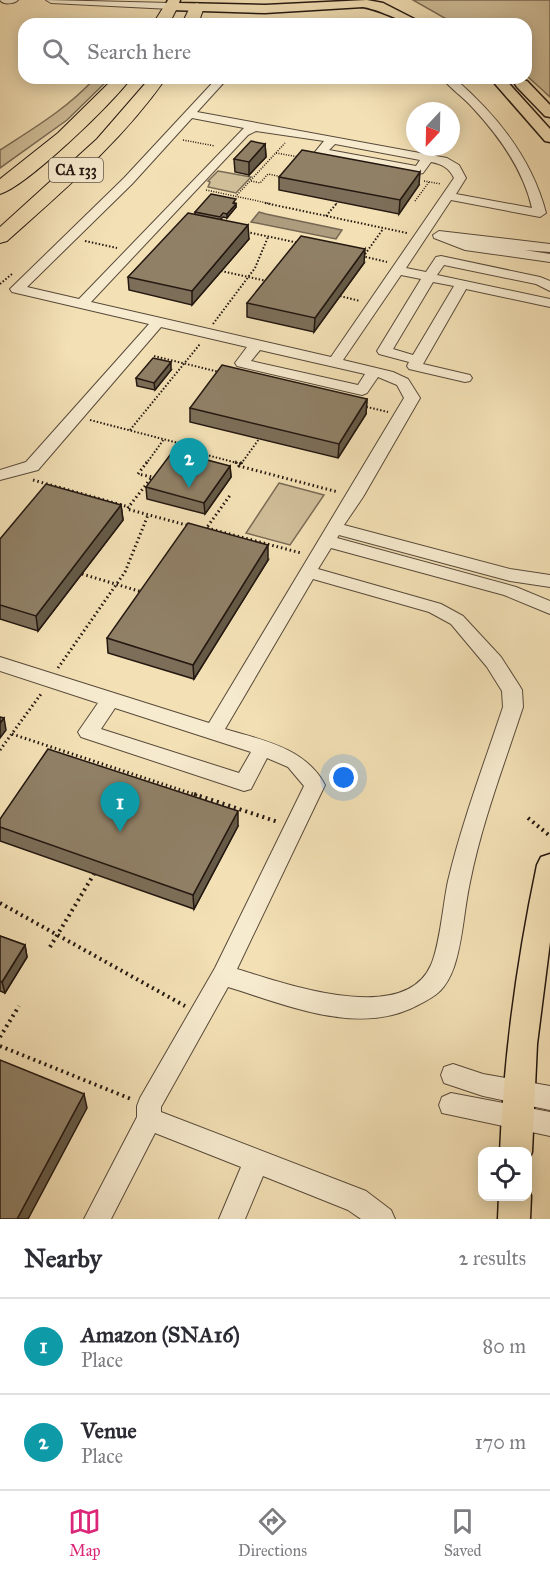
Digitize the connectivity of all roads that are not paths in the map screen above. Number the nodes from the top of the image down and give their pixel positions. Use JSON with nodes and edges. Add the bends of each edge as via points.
{"nodes":[{"id":1,"x":4,"y":0,"type":"edge"},
{"id":2,"x":13,"y":0,"type":"edge"},
{"id":3,"x":51,"y":0,"type":"edge"},
{"id":4,"x":218,"y":0,"type":"edge"},
{"id":5,"x":280,"y":0,"type":"edge"},
{"id":6,"x":393,"y":0,"type":"edge"},
{"id":7,"x":172,"y":3,"type":"edge"},
{"id":8,"x":198,"y":4,"type":"edge"},
{"id":9,"x":164,"y":18,"type":"edge"},
{"id":10,"x":192,"y":18,"type":"edge"},
{"id":11,"x":413,"y":18,"type":"edge"},
{"id":12,"x":418,"y":18,"type":"edge"},
{"id":13,"x":118,"y":84,"type":"edge"},
{"id":14,"x":154,"y":84,"type":"edge"},
{"id":15,"x":218,"y":84,"type":"edge"},
{"id":16,"x":454,"y":84,"type":"edge"},
{"id":17,"x":502,"y":84,"type":"edge"},
{"id":18,"x":523,"y":84,"type":"edge"},
{"id":19,"x":550,"y":113,"type":"edge"},
{"id":20,"x":189,"y":114,"type":"junction"},
{"id":21,"x":254,"y":127,"type":"junction"},
{"id":22,"x":550,"y":138,"type":"edge"},
{"id":23,"x":0,"y":188,"type":"edge"},
{"id":24,"x":448,"y":196,"type":"junction"},
{"id":25,"x":422,"y":233,"type":"junction"},
{"id":26,"x":439,"y":235,"type":"junction"},
{"id":27,"x":0,"y":237,"type":"edge"},
{"id":28,"x":550,"y":248,"type":"edge"},
{"id":29,"x":550,"y":258,"type":"edge"},
{"id":30,"x":399,"y":267,"type":"junction"},
{"id":31,"x":429,"y":277,"type":"junction"},
{"id":32,"x":462,"y":284,"type":"junction"},
{"id":33,"x":550,"y":287,"type":"edge"},
{"id":34,"x":550,"y":303,"type":"edge"},
{"id":35,"x":82,"y":304,"type":"junction"},
{"id":36,"x":158,"y":322,"type":"junction"},
{"id":37,"x":256,"y":345,"type":"junction"},
{"id":38,"x":417,"y":360,"type":"junction"},
{"id":39,"x":334,"y":363,"type":"junction"},
{"id":40,"x":374,"y":372,"type":"junction"},
{"id":41,"x":465,"y":378,"type":"dead end"},
{"id":42,"x":4,"y":474,"type":"edge"},
{"id":43,"x":331,"y":534,"type":"junction"},
{"id":44,"x":313,"y":564,"type":"junction"},
{"id":45,"x":550,"y":581,"type":"edge"},
{"id":46,"x":550,"y":608,"type":"edge"},
{"id":47,"x":0,"y":664,"type":"edge"},
{"id":48,"x":112,"y":699,"type":"junction"},
{"id":49,"x":214,"y":731,"type":"junction"},
{"id":50,"x":263,"y":748,"type":"junction"},
{"id":51,"x":550,"y":866,"type":"edge"},
{"id":52,"x":223,"y":975,"type":"junction"},
{"id":53,"x":453,"y":1075,"type":"dead end"},
{"id":54,"x":550,"y":1098,"type":"edge"},
{"id":55,"x":516,"y":1104,"type":"junction"},
{"id":56,"x":451,"y":1105,"type":"dead end"},
{"id":57,"x":149,"y":1113,"type":"junction"},
{"id":58,"x":550,"y":1124,"type":"edge"},
{"id":59,"x":516,"y":1147,"type":"edge"},
{"id":60,"x":257,"y":1160,"type":"junction"},
{"id":61,"x":515,"y":1201,"type":"edge"},
{"id":62,"x":98,"y":1219,"type":"edge"},
{"id":63,"x":232,"y":1219,"type":"edge"},
{"id":64,"x":382,"y":1219,"type":"edge"},
{"id":65,"x":514,"y":1219,"type":"edge"}],
"edges":[{"from":1,"to":2,"type":"street"},
{"from":3,"to":7,"type":"street"},
{"from":4,"to":5,"type":"main road"},
{"from":6,"to":12,"type":"main road"},
{"from":7,"to":8,"type":"main road"},
{"from":7,"to":9,"type":"highway"},
{"from":8,"to":10,"type":"highway"},
{"from":8,"to":11,"type":"main road","via":[[265,9],[363,3]]},
{"from":13,"to":23,"type":"highway","number":"CA 133","via":[[98,106]]},
{"from":14,"to":27,"type":"highway","number":"CA 133","via":[[99,148]]},
{"from":15,"to":20,"type":"street"},
{"from":16,"to":24,"type":"street","via":[[500,132],[537,196],[540,213]]},
{"from":17,"to":22,"type":"main road"},
{"from":18,"to":19,"type":"main road"},
{"from":20,"to":21,"type":"street"},
{"from":20,"to":35,"type":"street","via":[[128,181],[17,289]]},
{"from":21,"to":24,"type":"street","via":[[443,161],[455,168],[460,178]]},
{"from":21,"to":35,"type":"street"},
{"from":24,"to":25,"type":"street"},
{"from":25,"to":26,"type":"street"},
{"from":25,"to":30,"type":"street"},
{"from":26,"to":28,"type":"street"},
{"from":26,"to":29,"type":"street","via":[[465,246]]},
{"from":30,"to":31,"type":"street"},
{"from":30,"to":39,"type":"street"},
{"from":31,"to":32,"type":"street"},
{"from":31,"to":33,"type":"street","via":[[441,260],[540,281]]},
{"from":31,"to":38,"type":"street","via":[[384,351]]},
{"from":32,"to":34,"type":"street"},
{"from":32,"to":38,"type":"street"},
{"from":35,"to":36,"type":"street"},
{"from":36,"to":37,"type":"street"},
{"from":36,"to":42,"type":"street","via":[[32,466]]},
{"from":37,"to":39,"type":"street"},
{"from":37,"to":40,"type":"street","via":[[242,363],[362,390]]},
{"from":38,"to":41,"type":"street","via":[[414,366]]},
{"from":39,"to":40,"type":"street"},
{"from":40,"to":43,"type":"street","via":[[403,382],[412,398]]},
{"from":43,"to":44,"type":"street"},
{"from":43,"to":45,"type":"street"},
{"from":43,"to":46,"type":"street","via":[[510,591]]},
{"from":44,"to":49,"type":"street"},
{"from":44,"to":52,"type":"street","via":[[435,608],[457,620],[512,690],[513,715],[471,835],[443,966],[431,987],[399,1004],[358,1008],[315,1003]]},
{"from":47,"to":48,"type":"street"},
{"from":48,"to":49,"type":"street"},
{"from":48,"to":50,"type":"street","via":[[88,732],[244,783]]},
{"from":49,"to":50,"type":"street"},
{"from":50,"to":52,"type":"street","via":[[295,762],[315,785]]},
{"from":51,"to":55,"type":"main road","via":[[539,920]]},
{"from":52,"to":57,"type":"street","via":[[200,1014],[194,1038]]},
{"from":53,"to":55,"type":"street","via":[[483,1085]]},
{"from":54,"to":55,"type":"street"},
{"from":55,"to":56,"type":"street"},
{"from":55,"to":58,"type":"street"},
{"from":55,"to":59,"type":"main road"},
{"from":57,"to":60,"type":"street"},
{"from":57,"to":62,"type":"street"},
{"from":60,"to":63,"type":"street"},
{"from":60,"to":64,"type":"street","via":[[357,1200]]},
{"from":61,"to":65,"type":"main road"}]}
